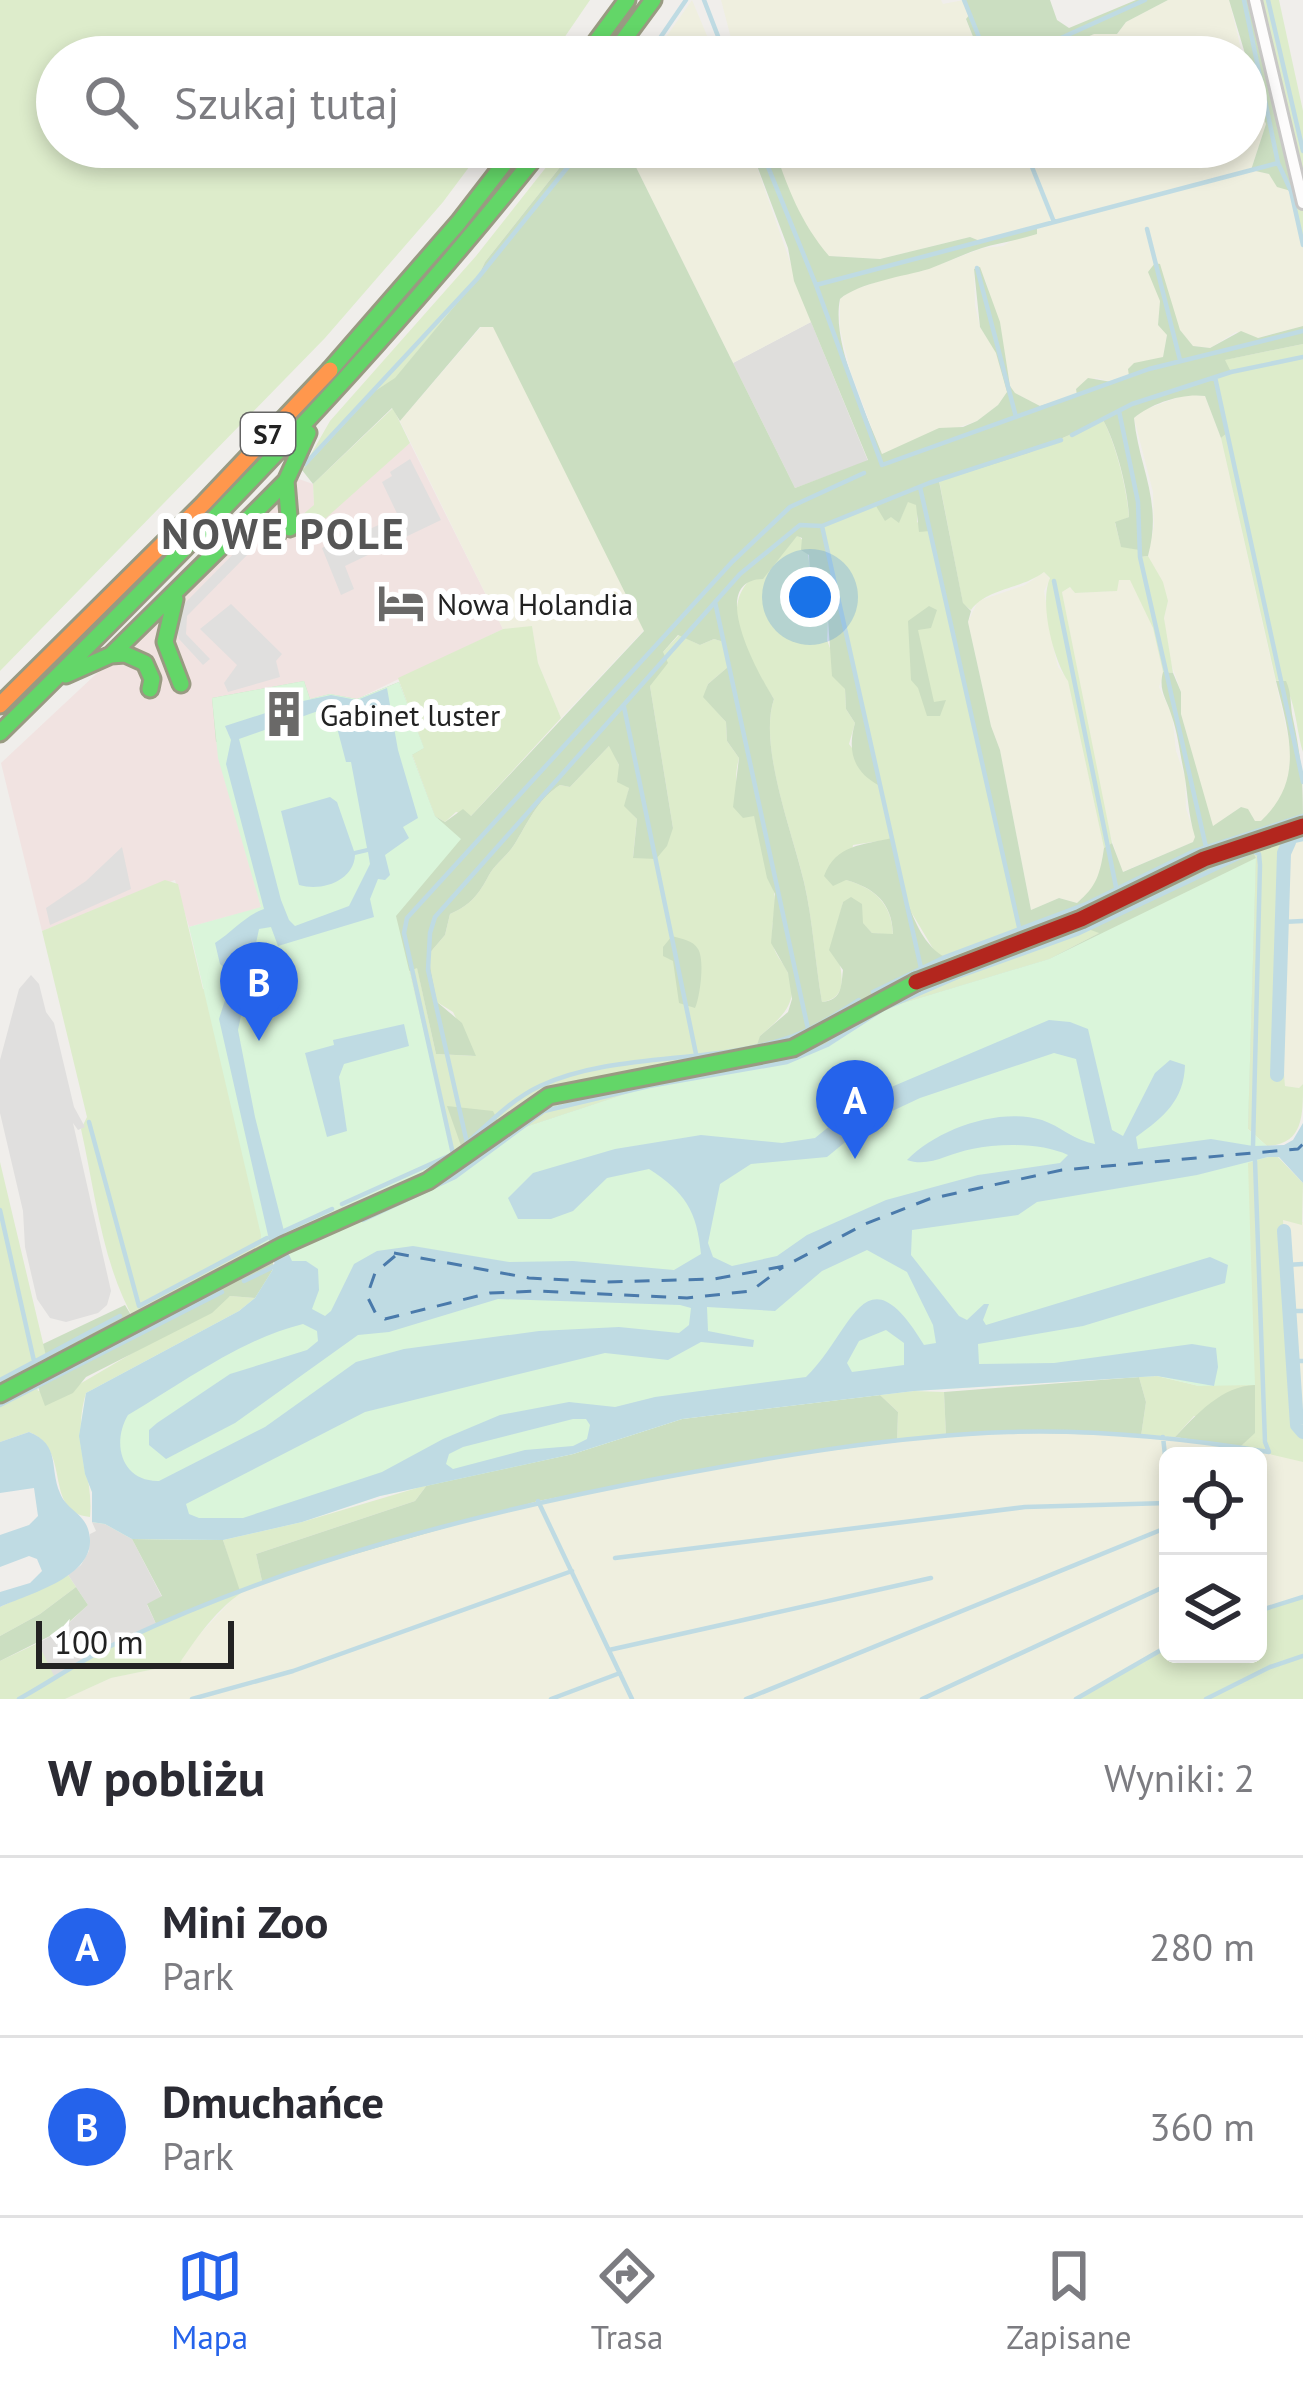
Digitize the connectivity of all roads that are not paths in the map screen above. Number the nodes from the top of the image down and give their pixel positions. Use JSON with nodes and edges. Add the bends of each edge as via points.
{"nodes":[{"id":1,"x":627,"y":0,"type":"edge"},
{"id":2,"x":653,"y":0,"type":"edge"},
{"id":3,"x":1255,"y":0,"type":"edge"},
{"id":4,"x":600,"y":36,"type":"edge"},
{"id":5,"x":626,"y":36,"type":"edge"},
{"id":6,"x":1264,"y":36,"type":"edge"},
{"id":7,"x":1267,"y":50,"type":"edge"},
{"id":8,"x":501,"y":168,"type":"edge"},
{"id":9,"x":526,"y":168,"type":"edge"},
{"id":10,"x":1303,"y":202,"type":"edge"},
{"id":11,"x":331,"y":397,"type":"junction"},
{"id":12,"x":286,"y":482,"type":"junction"},
{"id":13,"x":235,"y":533,"type":"junction"},
{"id":14,"x":181,"y":588,"type":"junction"},
{"id":15,"x":111,"y":655,"type":"junction"},
{"id":16,"x":181,"y":684,"type":"dead end"},
{"id":17,"x":45,"y":688,"type":"junction"},
{"id":18,"x":150,"y":689,"type":"dead end"},
{"id":19,"x":0,"y":705,"type":"edge"},
{"id":20,"x":0,"y":733,"type":"edge"},
{"id":21,"x":1303,"y":826,"type":"edge"},
{"id":22,"x":0,"y":1394,"type":"edge"}],
"edges":[{"from":1,"to":4,"type":"main road"},
{"from":2,"to":5,"type":"main road"},
{"from":3,"to":6,"type":"street"},
{"from":7,"to":10,"type":"street"},
{"from":8,"to":19,"type":"main road","number":"S7","via":[[287,414]]},
{"from":9,"to":11,"type":"main road","number":"S7"},
{"from":11,"to":12,"type":"main road"},
{"from":11,"to":17,"type":"main road","number":"S7"},
{"from":12,"to":13,"type":"main road"},
{"from":12,"to":13,"type":"main road","via":[[283,531]]},
{"from":13,"to":14,"type":"main road"},
{"from":14,"to":15,"type":"main road"},
{"from":14,"to":16,"type":"main road","via":[[163,634]]},
{"from":15,"to":17,"type":"main road"},
{"from":15,"to":18,"type":"main road","via":[[145,663]]},
{"from":17,"to":20,"type":"main road","number":"S7"},
{"from":21,"to":22,"type":"main road","via":[[1204,859],[1065,926],[934,974],[793,1048],[549,1096],[446,1172],[278,1248]]}]}
